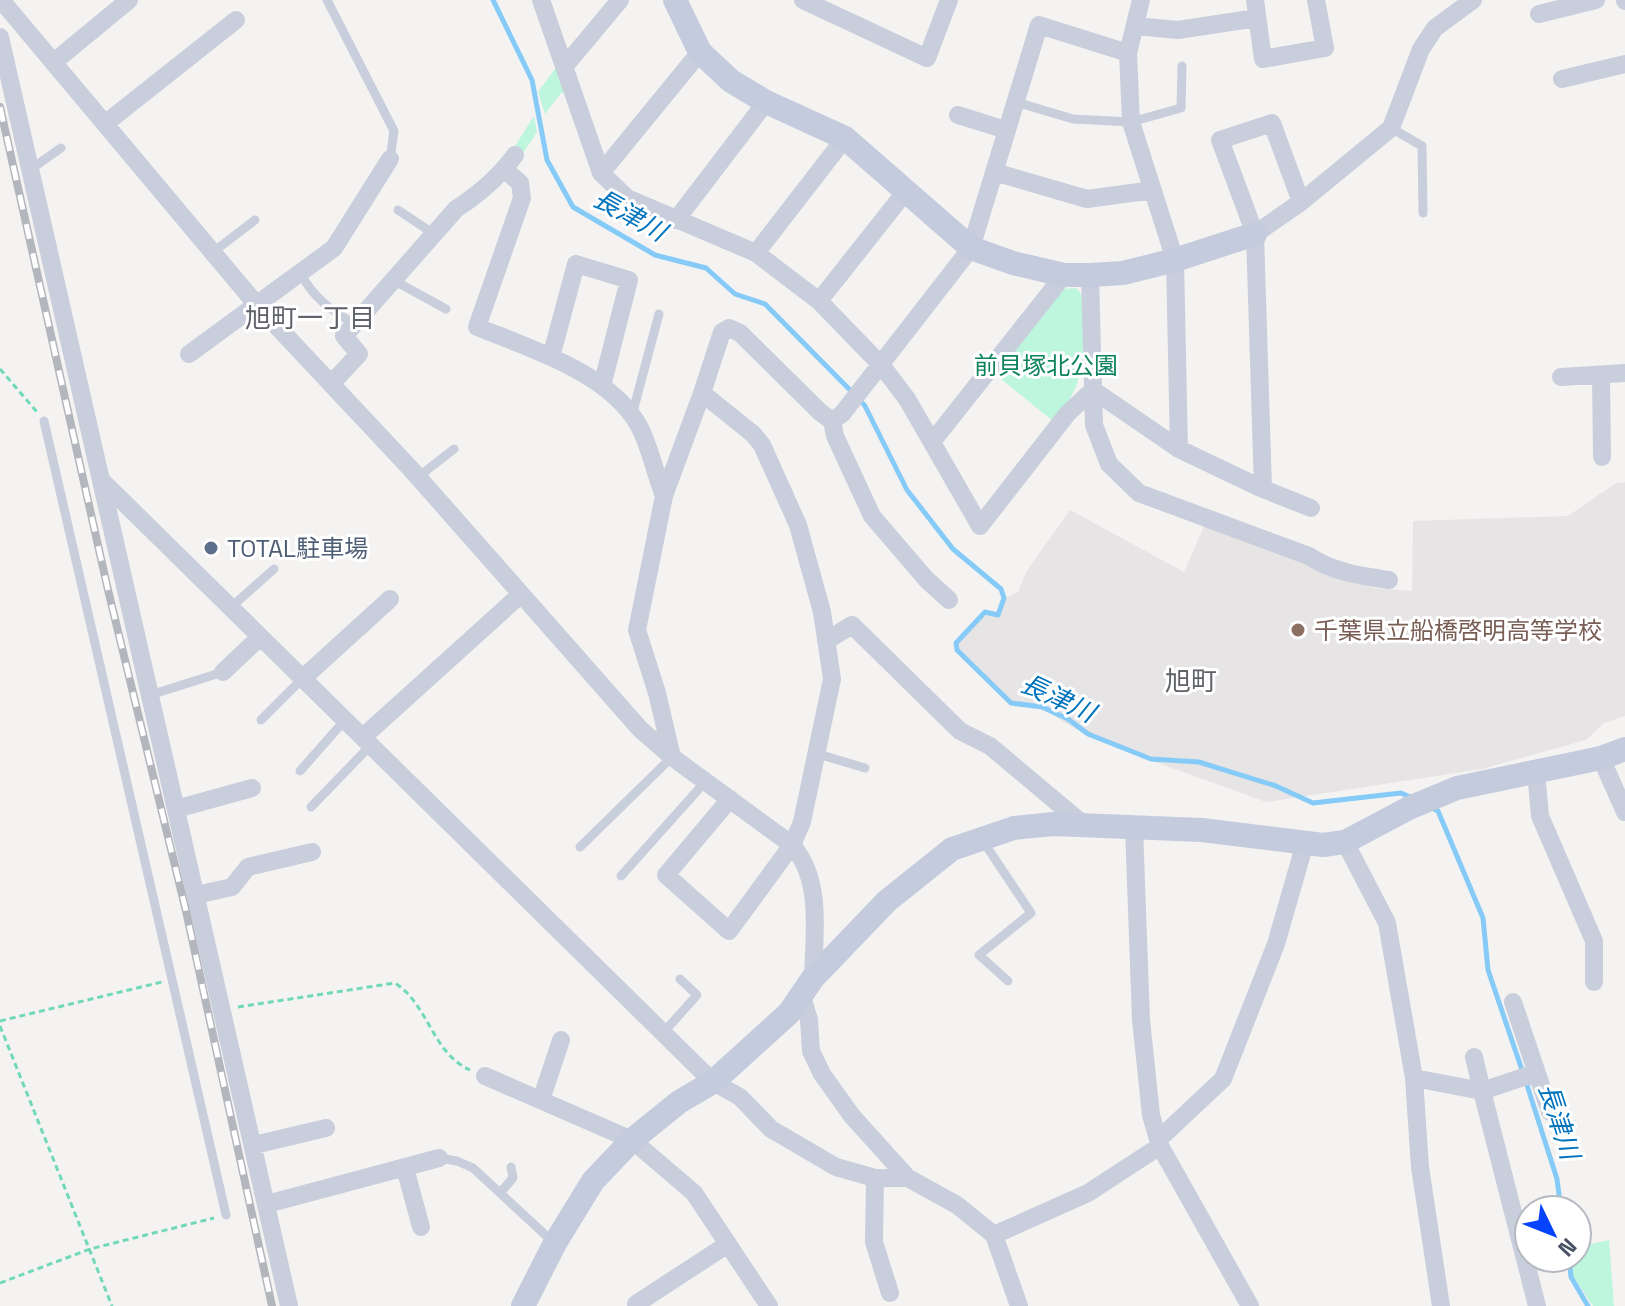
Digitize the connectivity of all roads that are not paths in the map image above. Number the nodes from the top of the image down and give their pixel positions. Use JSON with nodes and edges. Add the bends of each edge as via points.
{"nodes":[{"id":1,"x":1,"y":0,"type":"edge"},
{"id":2,"x":129,"y":0,"type":"edge"},
{"id":3,"x":327,"y":0,"type":"edge"},
{"id":4,"x":541,"y":0,"type":"edge"},
{"id":5,"x":620,"y":0,"type":"edge"},
{"id":6,"x":675,"y":0,"type":"edge"},
{"id":7,"x":803,"y":0,"type":"edge"},
{"id":8,"x":949,"y":0,"type":"edge"},
{"id":9,"x":1141,"y":0,"type":"edge"},
{"id":10,"x":1316,"y":0,"type":"edge"},
{"id":11,"x":1473,"y":0,"type":"edge"},
{"id":12,"x":1596,"y":0,"type":"edge"},
{"id":13,"x":824,"y":4,"type":"edge"},
{"id":14,"x":107,"y":7,"type":"edge"},
{"id":15,"x":1256,"y":9,"type":"edge"},
{"id":16,"x":1539,"y":14,"type":"dead end"},
{"id":17,"x":236,"y":20,"type":"dead end"},
{"id":18,"x":1135,"y":26,"type":"junction"},
{"id":19,"x":0,"y":37,"type":"edge"},
{"id":20,"x":700,"y":52,"type":"junction"},
{"id":21,"x":1128,"y":53,"type":"junction"},
{"id":22,"x":55,"y":61,"type":"junction"},
{"id":23,"x":1625,"y":64,"type":"edge"},
{"id":24,"x":1182,"y":66,"type":"dead end"},
{"id":25,"x":564,"y":67,"type":"junction"},
{"id":26,"x":1562,"y":79,"type":"dead end"},
{"id":27,"x":766,"y":102,"type":"junction"},
{"id":28,"x":1016,"y":102,"type":"junction"},
{"id":29,"x":958,"y":115,"type":"dead end"},
{"id":30,"x":1131,"y":122,"type":"junction"},
{"id":31,"x":106,"y":123,"type":"junction"},
{"id":32,"x":1391,"y":128,"type":"junction"},
{"id":33,"x":1006,"y":130,"type":"junction"},
{"id":34,"x":845,"y":138,"type":"junction"},
{"id":35,"x":61,"y":148,"type":"dead end"},
{"id":36,"x":390,"y":159,"type":"joint"},
{"id":37,"x":30,"y":169,"type":"junction"},
{"id":38,"x":994,"y":172,"type":"junction"},
{"id":39,"x":601,"y":173,"type":"junction"},
{"id":40,"x":1153,"y":190,"type":"junction"},
{"id":41,"x":906,"y":191,"type":"junction"},
{"id":42,"x":1301,"y":202,"type":"junction"},
{"id":43,"x":398,"y":210,"type":"dead end"},
{"id":44,"x":1423,"y":213,"type":"dead end"},
{"id":45,"x":255,"y":220,"type":"dead end"},
{"id":46,"x":676,"y":220,"type":"junction"},
{"id":47,"x":434,"y":234,"type":"junction"},
{"id":48,"x":1255,"y":234,"type":"junction"},
{"id":49,"x":971,"y":248,"type":"junction"},
{"id":50,"x":213,"y":252,"type":"junction"},
{"id":51,"x":756,"y":253,"type":"junction"},
{"id":52,"x":1175,"y":260,"type":"junction"},
{"id":53,"x":300,"y":272,"type":"junction"},
{"id":54,"x":1064,"y":275,"type":"junction"},
{"id":55,"x":1090,"y":275,"type":"junction"},
{"id":56,"x":393,"y":280,"type":"junction"},
{"id":57,"x":819,"y":301,"type":"junction"},
{"id":58,"x":256,"y":304,"type":"junction"},
{"id":59,"x":446,"y":309,"type":"dead end"},
{"id":60,"x":659,"y":314,"type":"dead end"},
{"id":61,"x":355,"y":324,"type":"junction"},
{"id":62,"x":189,"y":354,"type":"dead end"},
{"id":63,"x":551,"y":357,"type":"junction"},
{"id":64,"x":882,"y":366,"type":"junction"},
{"id":65,"x":1625,"y":373,"type":"edge"},
{"id":66,"x":1601,"y":375,"type":"junction"},
{"id":67,"x":1561,"y":377,"type":"dead end"},
{"id":68,"x":331,"y":384,"type":"junction"},
{"id":69,"x":602,"y":386,"type":"junction"},
{"id":70,"x":1093,"y":390,"type":"junction"},
{"id":71,"x":702,"y":393,"type":"junction"},
{"id":72,"x":632,"y":417,"type":"junction"},
{"id":73,"x":44,"y":421,"type":"road end"},
{"id":74,"x":832,"y":421,"type":"junction"},
{"id":75,"x":932,"y":442,"type":"junction"},
{"id":76,"x":454,"y":449,"type":"dead end"},
{"id":77,"x":1179,"y":449,"type":"junction"},
{"id":78,"x":1602,"y":457,"type":"dead end"},
{"id":79,"x":418,"y":477,"type":"junction"},
{"id":80,"x":101,"y":480,"type":"junction"},
{"id":81,"x":1263,"y":489,"type":"junction"},
{"id":82,"x":664,"y":496,"type":"junction"},
{"id":83,"x":1311,"y":508,"type":"dead end"},
{"id":84,"x":274,"y":569,"type":"dead end"},
{"id":85,"x":1389,"y":580,"type":"dead end"},
{"id":86,"x":520,"y":595,"type":"junction"},
{"id":87,"x":390,"y":599,"type":"dead end"},
{"id":88,"x":949,"y":600,"type":"dead end"},
{"id":89,"x":230,"y":608,"type":"junction"},
{"id":90,"x":259,"y":638,"type":"junction"},
{"id":91,"x":826,"y":641,"type":"junction"},
{"id":92,"x":223,"y":672,"type":"joint"},
{"id":93,"x":302,"y":679,"type":"junction"},
{"id":94,"x":150,"y":695,"type":"junction"},
{"id":95,"x":261,"y":720,"type":"dead end"},
{"id":96,"x":345,"y":720,"type":"junction"},
{"id":97,"x":367,"y":741,"type":"junction"},
{"id":98,"x":1625,"y":749,"type":"edge"},
{"id":99,"x":818,"y":754,"type":"junction"},
{"id":100,"x":672,"y":757,"type":"junction"},
{"id":101,"x":1601,"y":758,"type":"junction"},
{"id":102,"x":865,"y":768,"type":"dead end"},
{"id":103,"x":300,"y":771,"type":"dead end"},
{"id":104,"x":1536,"y":771,"type":"junction"},
{"id":105,"x":705,"y":782,"type":"junction"},
{"id":106,"x":252,"y":788,"type":"dead end"},
{"id":107,"x":730,"y":799,"type":"junction"},
{"id":108,"x":311,"y":807,"type":"dead end"},
{"id":109,"x":176,"y":809,"type":"junction"},
{"id":110,"x":1625,"y":812,"type":"edge"},
{"id":111,"x":1084,"y":825,"type":"junction"},
{"id":112,"x":1134,"y":828,"type":"junction"},
{"id":113,"x":981,"y":838,"type":"junction"},
{"id":114,"x":1345,"y":842,"type":"junction"},
{"id":115,"x":1305,"y":843,"type":"junction"},
{"id":116,"x":792,"y":845,"type":"junction"},
{"id":117,"x":580,"y":847,"type":"dead end"},
{"id":118,"x":312,"y":852,"type":"dead end"},
{"id":119,"x":621,"y":876,"type":"dead end"},
{"id":120,"x":196,"y":895,"type":"junction"},
{"id":121,"x":680,"y":979,"type":"dead end"},
{"id":122,"x":1008,"y":981,"type":"dead end"},
{"id":123,"x":1594,"y":982,"type":"dead end"},
{"id":124,"x":807,"y":987,"type":"junction"},
{"id":125,"x":1513,"y":1002,"type":"dead end"},
{"id":126,"x":663,"y":1033,"type":"junction"},
{"id":127,"x":561,"y":1040,"type":"dead end"},
{"id":128,"x":1474,"y":1057,"type":"dead end"},
{"id":129,"x":1536,"y":1073,"type":"junction"},
{"id":130,"x":485,"y":1076,"type":"road end"},
{"id":131,"x":1414,"y":1078,"type":"junction"},
{"id":132,"x":713,"y":1082,"type":"junction"},
{"id":133,"x":1482,"y":1091,"type":"junction"},
{"id":134,"x":541,"y":1100,"type":"junction"},
{"id":135,"x":1550,"y":1112,"type":"dead end"},
{"id":136,"x":326,"y":1128,"type":"dead end"},
{"id":137,"x":632,"y":1140,"type":"junction"},
{"id":138,"x":1159,"y":1143,"type":"junction"},
{"id":139,"x":254,"y":1145,"type":"junction"},
{"id":140,"x":439,"y":1158,"type":"joint"},
{"id":141,"x":511,"y":1167,"type":"dead end"},
{"id":142,"x":405,"y":1168,"type":"junction"},
{"id":143,"x":875,"y":1178,"type":"junction"},
{"id":144,"x":908,"y":1178,"type":"junction"},
{"id":145,"x":500,"y":1193,"type":"junction"},
{"id":146,"x":267,"y":1204,"type":"junction"},
{"id":147,"x":226,"y":1215,"type":"road end"},
{"id":148,"x":421,"y":1227,"type":"dead end"},
{"id":149,"x":994,"y":1235,"type":"junction"},
{"id":150,"x":555,"y":1243,"type":"junction"},
{"id":151,"x":728,"y":1244,"type":"junction"},
{"id":152,"x":890,"y":1293,"type":"dead end"},
{"id":153,"x":636,"y":1304,"type":"edge"},
{"id":154,"x":289,"y":1306,"type":"edge"},
{"id":155,"x":523,"y":1306,"type":"edge"},
{"id":156,"x":769,"y":1306,"type":"edge"},
{"id":157,"x":1019,"y":1306,"type":"edge"},
{"id":158,"x":1250,"y":1306,"type":"edge"},
{"id":159,"x":1441,"y":1306,"type":"edge"},
{"id":160,"x":1536,"y":1306,"type":"edge"}],
"edges":[{"from":1,"to":22,"type":"street"},
{"from":2,"to":14,"type":"street"},
{"from":3,"to":36,"type":"lane","via":[[394,131]]},
{"from":4,"to":25,"type":"street"},
{"from":5,"to":25,"type":"street"},
{"from":6,"to":20,"type":"street"},
{"from":7,"to":13,"type":"street"},
{"from":8,"to":13,"type":"street","via":[[927,58]]},
{"from":9,"to":18,"type":"street"},
{"from":10,"to":15,"type":"street","via":[[1325,48],[1263,59]]},
{"from":11,"to":32,"type":"street","via":[[1435,28],[1421,49]]},
{"from":12,"to":16,"type":"street"},
{"from":14,"to":22,"type":"street"},
{"from":15,"to":18,"type":"street","via":[[1178,30]]},
{"from":17,"to":31,"type":"street"},
{"from":18,"to":21,"type":"street"},
{"from":19,"to":37,"type":"street"},
{"from":20,"to":27,"type":"street","via":[[731,81]]},
{"from":20,"to":39,"type":"street"},
{"from":21,"to":28,"type":"street","via":[[1039,25]]},
{"from":21,"to":30,"type":"street"},
{"from":22,"to":31,"type":"street"},
{"from":23,"to":26,"type":"street"},
{"from":24,"to":30,"type":"lane","via":[[1181,108]]},
{"from":25,"to":39,"type":"street"},
{"from":27,"to":34,"type":"street"},
{"from":27,"to":46,"type":"street"},
{"from":28,"to":30,"type":"lane","via":[[1073,119]]},
{"from":28,"to":33,"type":"street"},
{"from":29,"to":33,"type":"street"},
{"from":30,"to":40,"type":"street"},
{"from":31,"to":50,"type":"street"},
{"from":32,"to":42,"type":"street"},
{"from":32,"to":44,"type":"lane","via":[[1422,146]]},
{"from":33,"to":38,"type":"street"},
{"from":34,"to":41,"type":"street"},
{"from":34,"to":51,"type":"street"},
{"from":35,"to":37,"type":"lane"},
{"from":36,"to":53,"type":"street","via":[[334,248]]},
{"from":37,"to":80,"type":"street"},
{"from":38,"to":40,"type":"street","via":[[1087,199]]},
{"from":38,"to":49,"type":"street"},
{"from":39,"to":46,"type":"street","via":[[627,198]]},
{"from":40,"to":52,"type":"street"},
{"from":41,"to":49,"type":"street"},
{"from":41,"to":57,"type":"street"},
{"from":42,"to":48,"type":"street"},
{"from":42,"to":48,"type":"street","via":[[1272,123],[1220,140]]},
{"from":43,"to":47,"type":"lane"},
{"from":45,"to":50,"type":"lane"},
{"from":46,"to":51,"type":"street"},
{"from":47,"to":56,"type":"street"},
{"from":47,"to":63,"type":"street","via":[[510,162],[522,198],[477,327]]},
{"from":48,"to":52,"type":"street"},
{"from":48,"to":81,"type":"street"},
{"from":49,"to":54,"type":"street"},
{"from":49,"to":64,"type":"street"},
{"from":50,"to":58,"type":"street"},
{"from":51,"to":57,"type":"street"},
{"from":52,"to":55,"type":"street"},
{"from":52,"to":77,"type":"street"},
{"from":53,"to":58,"type":"street"},
{"from":53,"to":61,"type":"lane","via":[[326,307]]},
{"from":54,"to":55,"type":"street"},
{"from":54,"to":75,"type":"street"},
{"from":55,"to":70,"type":"street"},
{"from":56,"to":59,"type":"lane"},
{"from":56,"to":61,"type":"street"},
{"from":57,"to":64,"type":"street"},
{"from":58,"to":62,"type":"street"},
{"from":58,"to":68,"type":"street"},
{"from":60,"to":72,"type":"lane"},
{"from":61,"to":68,"type":"street","via":[[344,336],[359,354]]},
{"from":63,"to":69,"type":"street"},
{"from":63,"to":69,"type":"street","via":[[576,264],[629,280]]},
{"from":64,"to":74,"type":"street"},
{"from":64,"to":75,"type":"street"},
{"from":65,"to":66,"type":"street"},
{"from":66,"to":67,"type":"street"},
{"from":66,"to":78,"type":"street"},
{"from":68,"to":79,"type":"street"},
{"from":69,"to":72,"type":"street"},
{"from":70,"to":75,"type":"street","via":[[1068,413],[980,526]]},
{"from":70,"to":77,"type":"street"},
{"from":70,"to":85,"type":"street","via":[[1094,425],[1109,464],[1139,493],[1355,575]]},
{"from":71,"to":74,"type":"street","via":[[722,332],[729,328]]},
{"from":71,"to":82,"type":"street"},
{"from":71,"to":91,"type":"street","via":[[762,445],[798,525]]},
{"from":72,"to":82,"type":"street"},
{"from":73,"to":147,"type":"lane"},
{"from":74,"to":88,"type":"street","via":[[872,516]]},
{"from":76,"to":79,"type":"lane"},
{"from":77,"to":81,"type":"street"},
{"from":79,"to":86,"type":"street"},
{"from":80,"to":89,"type":"street"},
{"from":80,"to":94,"type":"street"},
{"from":81,"to":83,"type":"street"},
{"from":82,"to":100,"type":"street","via":[[637,630]]},
{"from":84,"to":89,"type":"lane"},
{"from":86,"to":97,"type":"street"},
{"from":86,"to":100,"type":"street","via":[[640,729]]},
{"from":87,"to":93,"type":"street"},
{"from":89,"to":90,"type":"street"},
{"from":90,"to":92,"type":"street"},
{"from":90,"to":93,"type":"street"},
{"from":91,"to":99,"type":"street","via":[[832,679]]},
{"from":91,"to":111,"type":"street","via":[[852,625],[960,731],[990,746]]},
{"from":92,"to":94,"type":"lane"},
{"from":93,"to":95,"type":"lane"},
{"from":93,"to":96,"type":"street"},
{"from":94,"to":109,"type":"street"},
{"from":96,"to":97,"type":"street"},
{"from":96,"to":103,"type":"lane"},
{"from":97,"to":108,"type":"lane"},
{"from":97,"to":126,"type":"street"},
{"from":98,"to":101,"type":"street"},
{"from":99,"to":102,"type":"lane"},
{"from":99,"to":116,"type":"street"},
{"from":100,"to":105,"type":"street"},
{"from":100,"to":117,"type":"lane"},
{"from":101,"to":104,"type":"street"},
{"from":101,"to":110,"type":"street"},
{"from":104,"to":114,"type":"street","via":[[1457,788]]},
{"from":104,"to":123,"type":"street","via":[[1540,816],[1594,941]]},
{"from":105,"to":107,"type":"street"},
{"from":105,"to":119,"type":"lane"},
{"from":106,"to":109,"type":"street"},
{"from":107,"to":116,"type":"street"},
{"from":107,"to":116,"type":"street","via":[[666,875],[729,931]]},
{"from":109,"to":120,"type":"street"},
{"from":111,"to":112,"type":"street"},
{"from":111,"to":113,"type":"street","via":[[1014,828]]},
{"from":112,"to":115,"type":"street"},
{"from":112,"to":138,"type":"street","via":[[1141,1020]]},
{"from":113,"to":122,"type":"lane","via":[[1031,913],[979,955]]},
{"from":113,"to":124,"type":"street","via":[[952,849],[920,872]]},
{"from":114,"to":115,"type":"street"},
{"from":114,"to":131,"type":"street","via":[[1387,923]]},
{"from":115,"to":138,"type":"street","via":[[1276,944],[1223,1079]]},
{"from":116,"to":124,"type":"street","via":[[812,882],[815,910]]},
{"from":118,"to":120,"type":"street","via":[[248,867],[232,887]]},
{"from":120,"to":139,"type":"street"},
{"from":121,"to":126,"type":"lane","via":[[697,995]]},
{"from":124,"to":132,"type":"street","via":[[789,1013]]},
{"from":124,"to":144,"type":"street","via":[[811,1051],[822,1074]]},
{"from":125,"to":129,"type":"street"},
{"from":126,"to":132,"type":"street"},
{"from":127,"to":134,"type":"street"},
{"from":128,"to":133,"type":"street"},
{"from":129,"to":133,"type":"street"},
{"from":129,"to":135,"type":"street"},
{"from":130,"to":134,"type":"street"},
{"from":131,"to":133,"type":"street"},
{"from":131,"to":159,"type":"street","via":[[1420,1167]]},
{"from":132,"to":137,"type":"street"},
{"from":132,"to":143,"type":"street","via":[[740,1097],[771,1129],[836,1167]]},
{"from":133,"to":160,"type":"street"},
{"from":134,"to":137,"type":"street"},
{"from":136,"to":139,"type":"street"},
{"from":137,"to":150,"type":"street","via":[[593,1181]]},
{"from":137,"to":151,"type":"street","via":[[694,1193]]},
{"from":138,"to":149,"type":"street","via":[[1088,1193]]},
{"from":138,"to":158,"type":"street"},
{"from":139,"to":146,"type":"street"},
{"from":140,"to":142,"type":"street"},
{"from":140,"to":145,"type":"lane","via":[[473,1168]]},
{"from":141,"to":145,"type":"lane","via":[[513,1178]]},
{"from":142,"to":146,"type":"street"},
{"from":142,"to":148,"type":"street"},
{"from":143,"to":144,"type":"street"},
{"from":143,"to":152,"type":"street","via":[[874,1242]]},
{"from":144,"to":149,"type":"street","via":[[957,1205]]},
{"from":145,"to":150,"type":"lane"},
{"from":146,"to":154,"type":"street"},
{"from":149,"to":157,"type":"street"},
{"from":150,"to":155,"type":"street"},
{"from":151,"to":153,"type":"street"},
{"from":151,"to":156,"type":"street"}]}
